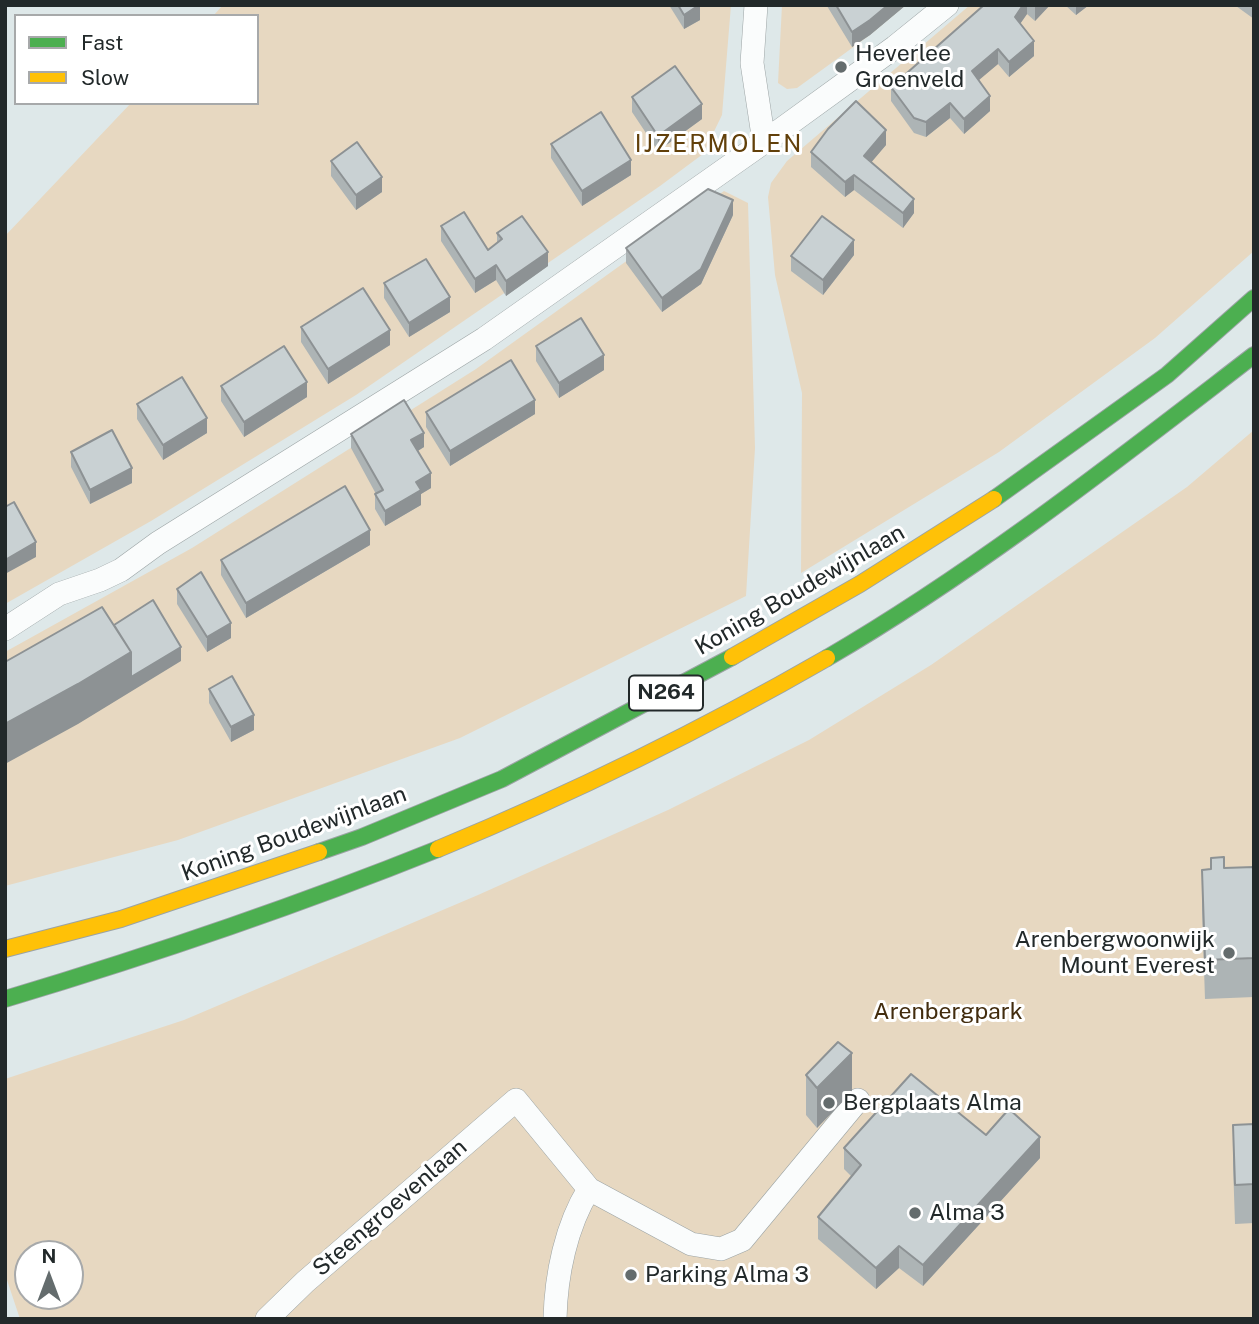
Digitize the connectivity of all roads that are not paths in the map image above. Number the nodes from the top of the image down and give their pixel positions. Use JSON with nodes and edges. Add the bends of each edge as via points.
{"nodes":[{"id":1,"x":757,"y":5,"type":"edge"},
{"id":2,"x":947,"y":5,"type":"edge"},
{"id":3,"x":764,"y":142,"type":"junction"},
{"id":4,"x":1254,"y":298,"type":"edge"},
{"id":5,"x":1254,"y":355,"type":"edge"},
{"id":6,"x":5,"y":629,"type":"edge"},
{"id":7,"x":5,"y":949,"type":"edge"},
{"id":8,"x":5,"y":999,"type":"edge"},
{"id":9,"x":858,"y":1100,"type":"dead end"},
{"id":10,"x":589,"y":1189,"type":"junction"},
{"id":11,"x":267,"y":1319,"type":"edge"},
{"id":12,"x":555,"y":1319,"type":"edge"}],
"edges":[{"from":1,"to":3,"type":"street","via":[[752,63]]},
{"from":2,"to":3,"type":"street"},
{"from":3,"to":6,"type":"street","via":[[484,339],[130,565],[59,594]]},
{"from":4,"to":7,"type":"highway","name":"Koning Boudewijnlaan","number":"N264","via":[[1167,375],[1003,493],[860,584],[695,678],[502,779],[362,837],[230,884]]},
{"from":5,"to":8,"type":"highway","number":"N264","via":[[1012,538],[769,691],[503,821],[354,882],[256,919]]},
{"from":9,"to":10,"type":"street","via":[[742,1240],[721,1249],[691,1244]]},
{"from":10,"to":11,"type":"street","name":"Steengroevenlaan","via":[[516,1100]]},
{"from":10,"to":12,"type":"street","via":[[575,1211],[555,1295]]}]}
